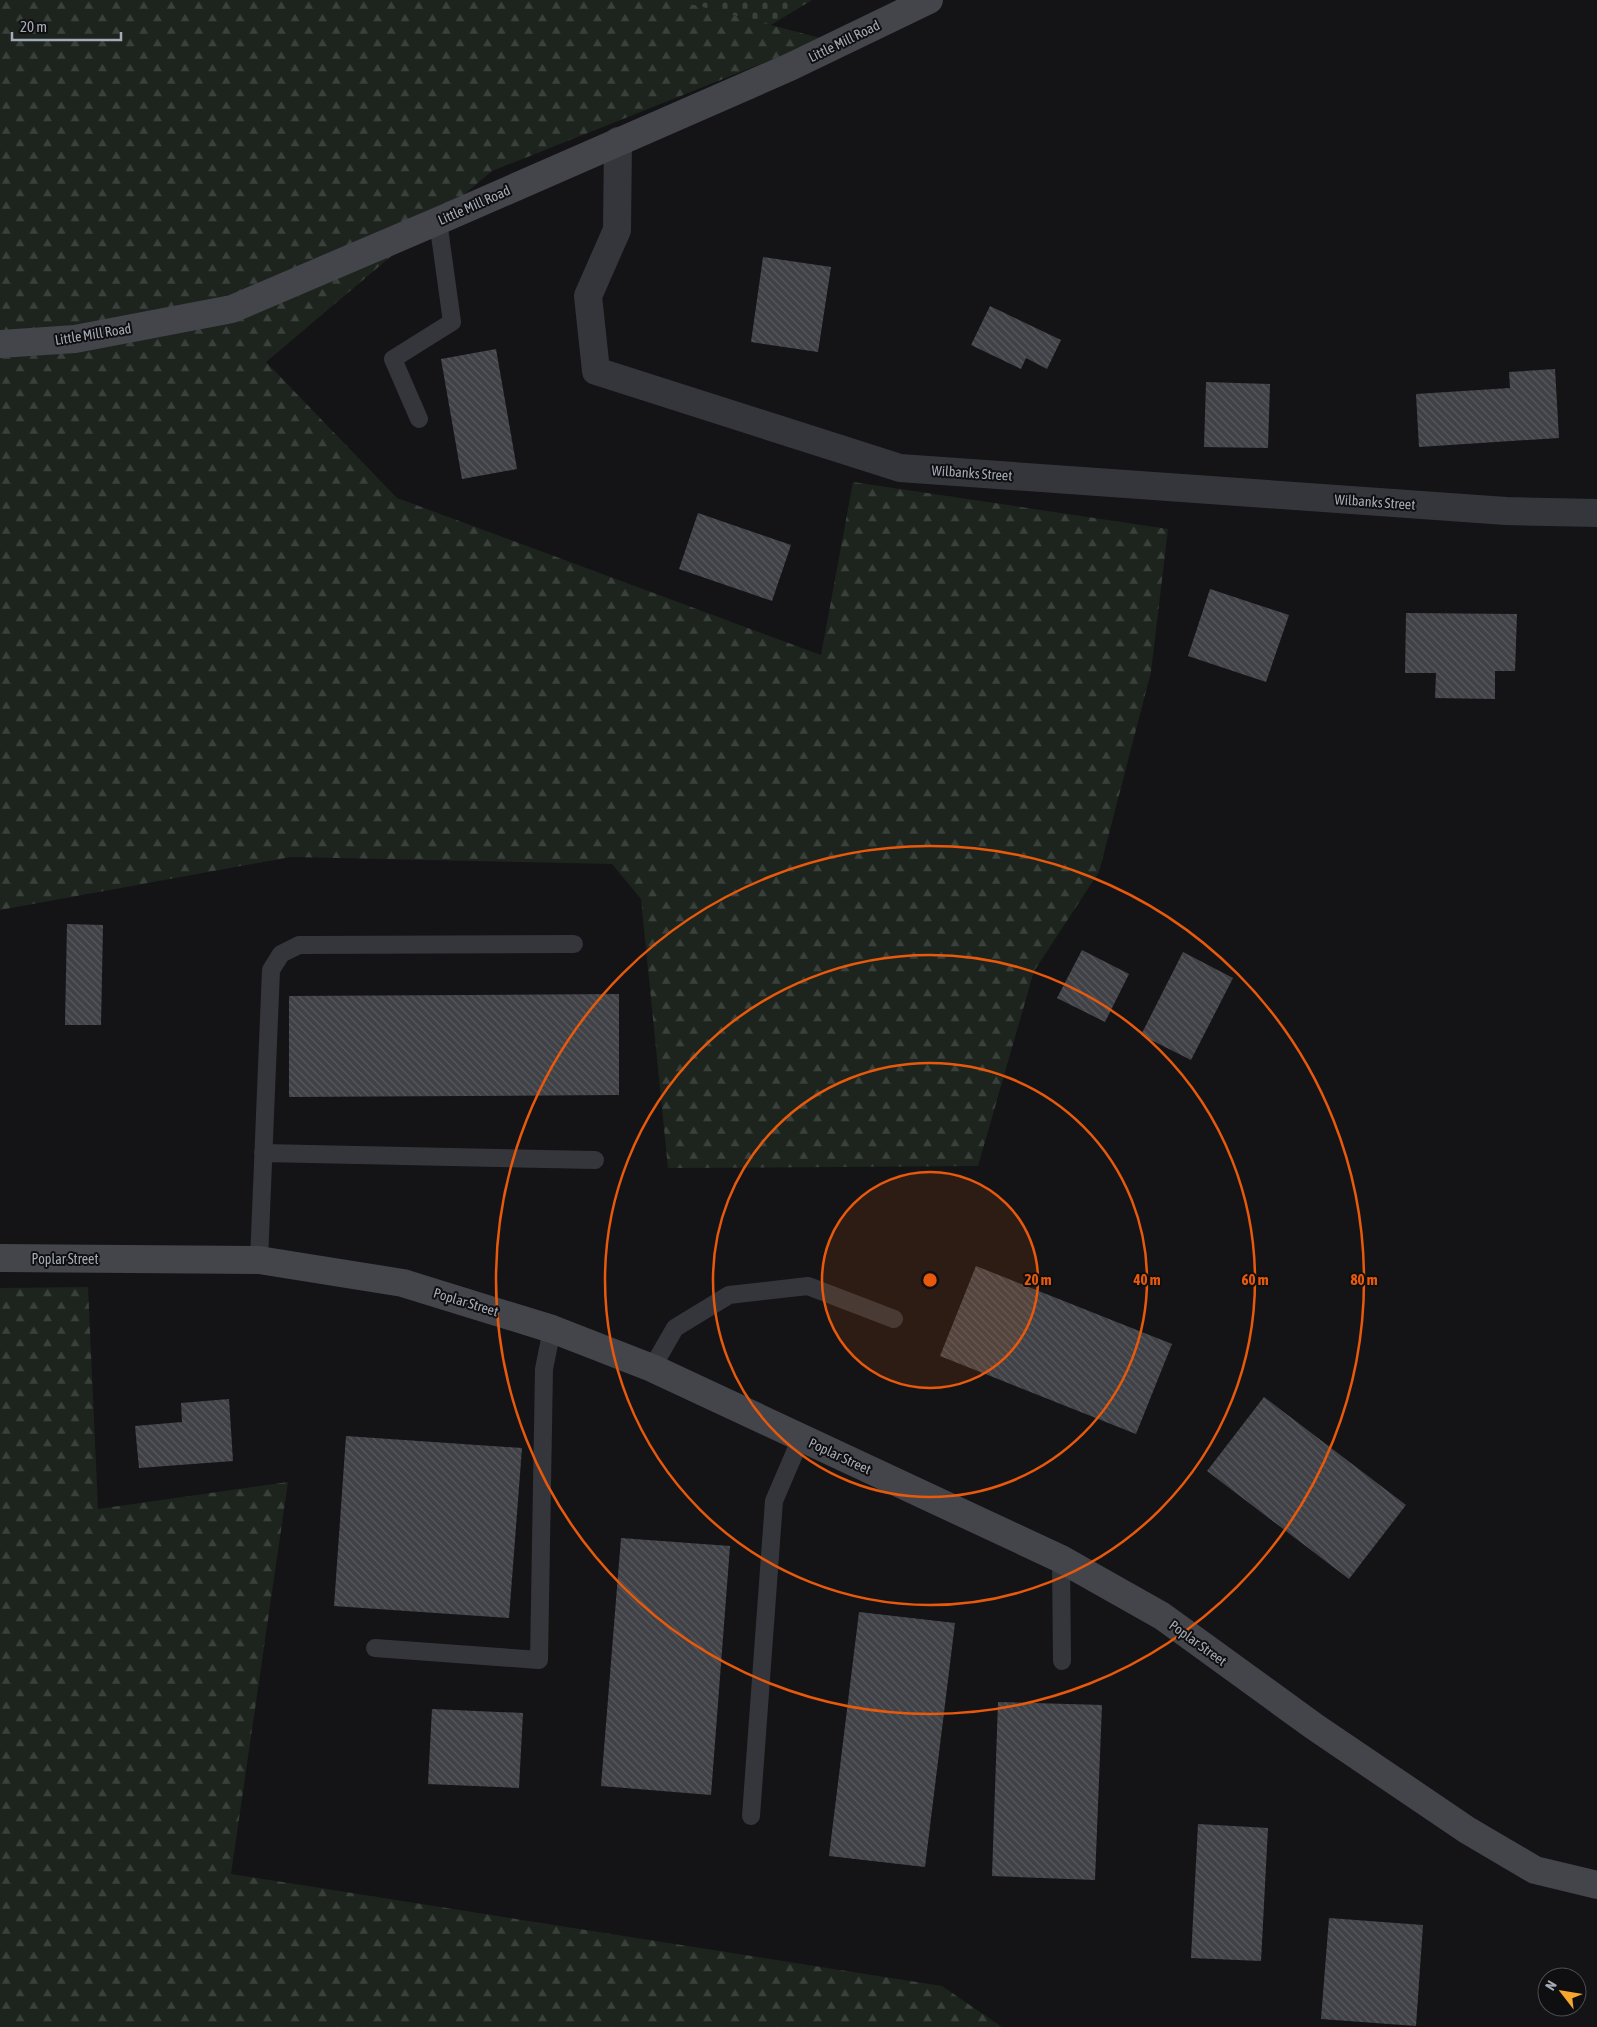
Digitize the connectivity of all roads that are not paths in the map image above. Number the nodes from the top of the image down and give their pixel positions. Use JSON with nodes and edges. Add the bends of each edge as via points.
{"nodes":[{"id":1,"x":929,"y":0,"type":"edge"},
{"id":2,"x":618,"y":141,"type":"junction"},
{"id":3,"x":438,"y":221,"type":"junction"},
{"id":4,"x":0,"y":344,"type":"edge"},
{"id":5,"x":419,"y":419,"type":"dead end"},
{"id":6,"x":1597,"y":513,"type":"edge"},
{"id":7,"x":574,"y":944,"type":"dead end"},
{"id":8,"x":263,"y":1153,"type":"junction"},
{"id":9,"x":595,"y":1160,"type":"dead end"},
{"id":10,"x":0,"y":1258,"type":"edge"},
{"id":11,"x":259,"y":1260,"type":"junction"},
{"id":12,"x":894,"y":1319,"type":"dead end"},
{"id":13,"x":552,"y":1329,"type":"junction"},
{"id":14,"x":652,"y":1368,"type":"junction"},
{"id":15,"x":801,"y":1438,"type":"junction"},
{"id":16,"x":1061,"y":1559,"type":"junction"},
{"id":17,"x":375,"y":1648,"type":"dead end"},
{"id":18,"x":1062,"y":1661,"type":"dead end"},
{"id":19,"x":751,"y":1816,"type":"dead end"},
{"id":20,"x":1597,"y":1885,"type":"edge"}],
"edges":[{"from":1,"to":2,"type":"street","name":"Little Mill Road","via":[[790,67]]},
{"from":2,"to":3,"type":"street","name":"Little Mill Road"},
{"from":2,"to":6,"type":"street","name":"Wilbanks Street","via":[[617,230],[588,296],[596,371],[900,468],[1506,511]]},
{"from":3,"to":4,"type":"street","name":"Little Mill Road","via":[[232,308],[75,339]]},
{"from":3,"to":5,"type":"lane","via":[[452,322],[393,358]]},
{"from":7,"to":8,"type":"lane","via":[[299,945],[281,954],[271,970]]},
{"from":8,"to":9,"type":"lane"},
{"from":8,"to":11,"type":"lane"},
{"from":10,"to":11,"type":"street","name":"Poplar Street"},
{"from":11,"to":13,"type":"street","name":"Poplar Street","via":[[403,1283]]},
{"from":12,"to":14,"type":"lane","via":[[808,1286],[729,1295],[675,1328]]},
{"from":13,"to":14,"type":"street","name":"Poplar Street"},
{"from":13,"to":17,"type":"lane","via":[[544,1369],[539,1660]]},
{"from":14,"to":15,"type":"street","name":"Poplar Street"},
{"from":15,"to":16,"type":"street","name":"Poplar Street"},
{"from":15,"to":19,"type":"lane","via":[[774,1501]]},
{"from":16,"to":18,"type":"lane"},
{"from":16,"to":20,"type":"street","name":"Poplar Street","via":[[1162,1616],[1315,1727],[1467,1830],[1535,1870]]}]}
